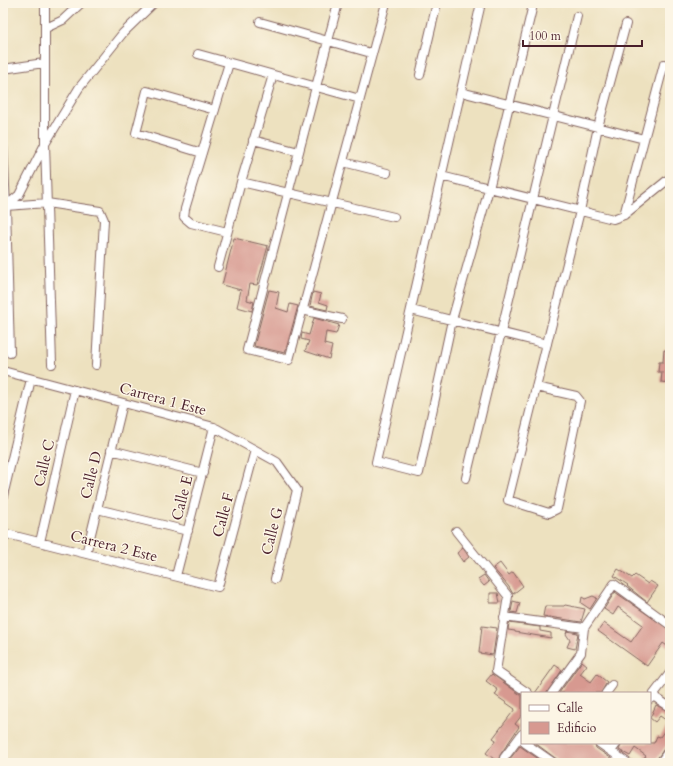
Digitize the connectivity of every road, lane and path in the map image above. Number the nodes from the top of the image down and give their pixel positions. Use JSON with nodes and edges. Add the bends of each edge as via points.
{"nodes":[{"id":1,"x":45,"y":3,"type":"edge"},
{"id":2,"x":80,"y":3,"type":"edge"},
{"id":3,"x":154,"y":3,"type":"edge"},
{"id":4,"x":338,"y":3,"type":"edge"},
{"id":5,"x":386,"y":3,"type":"edge"},
{"id":6,"x":437,"y":3,"type":"edge"},
{"id":7,"x":481,"y":3,"type":"edge"},
{"id":8,"x":532,"y":9,"type":"dead end"},
{"id":9,"x":577,"y":16,"type":"dead end"},
{"id":10,"x":260,"y":22,"type":"dead end"},
{"id":11,"x":626,"y":24,"type":"dead end"},
{"id":12,"x":46,"y":28,"type":"junction"},
{"id":13,"x":327,"y":41,"type":"junction"},
{"id":14,"x":371,"y":53,"type":"junction"},
{"id":15,"x":198,"y":54,"type":"dead end"},
{"id":16,"x":44,"y":62,"type":"junction"},
{"id":17,"x":229,"y":63,"type":"junction"},
{"id":18,"x":664,"y":64,"type":"dead end"},
{"id":19,"x":3,"y":69,"type":"edge"},
{"id":20,"x":273,"y":75,"type":"junction"},
{"id":21,"x":420,"y":75,"type":"dead end"},
{"id":22,"x":316,"y":87,"type":"junction"},
{"id":23,"x":460,"y":92,"type":"junction"},
{"id":24,"x":360,"y":99,"type":"junction"},
{"id":25,"x":508,"y":104,"type":"junction"},
{"id":26,"x":215,"y":110,"type":"junction"},
{"id":27,"x":553,"y":116,"type":"junction"},
{"id":28,"x":598,"y":127,"type":"junction"},
{"id":29,"x":644,"y":139,"type":"junction"},
{"id":30,"x":253,"y":140,"type":"junction"},
{"id":31,"x":45,"y":144,"type":"junction"},
{"id":32,"x":3,"y":145,"type":"edge"},
{"id":33,"x":299,"y":152,"type":"junction"},
{"id":34,"x":202,"y":153,"type":"junction"},
{"id":35,"x":343,"y":162,"type":"junction"},
{"id":36,"x":387,"y":173,"type":"dead end"},
{"id":37,"x":441,"y":176,"type":"junction"},
{"id":38,"x":670,"y":178,"type":"edge"},
{"id":39,"x":241,"y":182,"type":"junction"},
{"id":40,"x":489,"y":189,"type":"junction"},
{"id":41,"x":288,"y":193,"type":"junction"},
{"id":42,"x":534,"y":199,"type":"junction"},
{"id":43,"x":47,"y":203,"type":"junction"},
{"id":44,"x":331,"y":204,"type":"junction"},
{"id":45,"x":5,"y":206,"type":"edge"},
{"id":46,"x":580,"y":211,"type":"junction"},
{"id":47,"x":624,"y":215,"type":"junction"},
{"id":48,"x":394,"y":217,"type":"dead end"},
{"id":49,"x":227,"y":232,"type":"junction"},
{"id":50,"x":218,"y":267,"type":"dead end"},
{"id":51,"x":302,"y":310,"type":"junction"},
{"id":52,"x":411,"y":310,"type":"junction"},
{"id":53,"x":342,"y":320,"type":"dead end"},
{"id":54,"x":452,"y":320,"type":"junction"},
{"id":55,"x":501,"y":333,"type":"junction"},
{"id":56,"x":547,"y":344,"type":"junction"},
{"id":57,"x":10,"y":353,"type":"dead end"},
{"id":58,"x":52,"y":364,"type":"dead end"},
{"id":59,"x":96,"y":365,"type":"dead end"},
{"id":60,"x":3,"y":371,"type":"edge"},
{"id":61,"x":31,"y":379,"type":"junction"},
{"id":62,"x":536,"y":387,"type":"junction"},
{"id":63,"x":75,"y":390,"type":"junction"},
{"id":64,"x":123,"y":403,"type":"junction"},
{"id":65,"x":214,"y":427,"type":"junction"},
{"id":66,"x":112,"y":450,"type":"junction"},
{"id":67,"x":255,"y":450,"type":"junction"},
{"id":68,"x":203,"y":473,"type":"junction"},
{"id":69,"x":466,"y":478,"type":"dead end"},
{"id":70,"x":297,"y":490,"type":"joint"},
{"id":71,"x":3,"y":496,"type":"edge"},
{"id":72,"x":97,"y":510,"type":"junction"},
{"id":73,"x":188,"y":531,"type":"junction"},
{"id":74,"x":456,"y":531,"type":"dead end"},
{"id":75,"x":3,"y":533,"type":"edge"},
{"id":76,"x":40,"y":542,"type":"junction"},
{"id":77,"x":86,"y":554,"type":"junction"},
{"id":78,"x":176,"y":576,"type":"junction"},
{"id":79,"x":275,"y":579,"type":"dead end"},
{"id":80,"x":218,"y":587,"type":"joint"},
{"id":81,"x":504,"y":617,"type":"junction"},
{"id":82,"x":670,"y":625,"type":"edge"},
{"id":83,"x":584,"y":628,"type":"junction"},
{"id":84,"x":670,"y":673,"type":"edge"},
{"id":85,"x":612,"y":685,"type":"dead end"},
{"id":86,"x":527,"y":692,"type":"edge"},
{"id":87,"x":553,"y":692,"type":"edge"},
{"id":88,"x":607,"y":692,"type":"edge"},
{"id":89,"x":651,"y":697,"type":"edge"},
{"id":90,"x":670,"y":707,"type":"edge"},
{"id":91,"x":521,"y":740,"type":"edge"},
{"id":92,"x":529,"y":744,"type":"edge"},
{"id":93,"x":600,"y":744,"type":"edge"},
{"id":94,"x":616,"y":744,"type":"edge"},
{"id":95,"x":670,"y":749,"type":"edge"},
{"id":96,"x":611,"y":751,"type":"junction"},
{"id":97,"x":504,"y":763,"type":"edge"},
{"id":98,"x":554,"y":763,"type":"edge"},
{"id":99,"x":628,"y":763,"type":"edge"},
{"id":100,"x":660,"y":763,"type":"edge"}],
"edges":[{"from":1,"to":12,"type":"street"},
{"from":2,"to":12,"type":"street","via":[[63,20]]},
{"from":3,"to":31,"type":"street","via":[[123,33],[79,88]]},
{"from":4,"to":13,"type":"street"},
{"from":5,"to":14,"type":"street"},
{"from":6,"to":21,"type":"street"},
{"from":7,"to":23,"type":"street"},
{"from":8,"to":25,"type":"street"},
{"from":9,"to":27,"type":"street"},
{"from":10,"to":13,"type":"street"},
{"from":11,"to":28,"type":"street"},
{"from":12,"to":16,"type":"street"},
{"from":13,"to":14,"type":"street"},
{"from":13,"to":22,"type":"street"},
{"from":14,"to":24,"type":"street"},
{"from":15,"to":17,"type":"street"},
{"from":16,"to":19,"type":"street"},
{"from":16,"to":31,"type":"street"},
{"from":17,"to":20,"type":"street"},
{"from":17,"to":26,"type":"street"},
{"from":18,"to":29,"type":"street"},
{"from":20,"to":22,"type":"street"},
{"from":20,"to":30,"type":"street"},
{"from":22,"to":24,"type":"street"},
{"from":22,"to":33,"type":"street"},
{"from":23,"to":25,"type":"street"},
{"from":23,"to":37,"type":"street"},
{"from":24,"to":35,"type":"street"},
{"from":25,"to":27,"type":"street"},
{"from":25,"to":40,"type":"street"},
{"from":26,"to":34,"type":"street"},
{"from":26,"to":34,"type":"street","via":[[147,91],[136,133]]},
{"from":27,"to":28,"type":"street"},
{"from":27,"to":42,"type":"street"},
{"from":28,"to":29,"type":"street"},
{"from":28,"to":46,"type":"street"},
{"from":29,"to":47,"type":"street"},
{"from":30,"to":33,"type":"street"},
{"from":30,"to":39,"type":"street"},
{"from":31,"to":43,"type":"street"},
{"from":31,"to":45,"type":"street","via":[[19,195]]},
{"from":32,"to":45,"type":"street"},
{"from":33,"to":41,"type":"street"},
{"from":34,"to":49,"type":"street","via":[[184,217],[191,223]]},
{"from":35,"to":36,"type":"street"},
{"from":35,"to":44,"type":"street"},
{"from":37,"to":40,"type":"street"},
{"from":37,"to":52,"type":"street"},
{"from":38,"to":47,"type":"street"},
{"from":39,"to":41,"type":"street"},
{"from":39,"to":49,"type":"street"},
{"from":40,"to":42,"type":"street"},
{"from":40,"to":54,"type":"street"},
{"from":41,"to":44,"type":"street"},
{"from":41,"to":51,"type":"street","via":[[247,350],[289,360]]},
{"from":42,"to":46,"type":"street"},
{"from":42,"to":55,"type":"street"},
{"from":43,"to":45,"type":"street"},
{"from":43,"to":58,"type":"street"},
{"from":43,"to":59,"type":"street","via":[[100,211],[104,220]]},
{"from":44,"to":48,"type":"street"},
{"from":44,"to":51,"type":"street"},
{"from":45,"to":57,"type":"street"},
{"from":46,"to":47,"type":"street","via":[[614,219]]},
{"from":46,"to":56,"type":"street"},
{"from":49,"to":50,"type":"street"},
{"from":51,"to":53,"type":"street"},
{"from":52,"to":54,"type":"street"},
{"from":52,"to":54,"type":"street","via":[[376,462],[419,473]]},
{"from":54,"to":55,"type":"street"},
{"from":55,"to":56,"type":"street"},
{"from":55,"to":69,"type":"street"},
{"from":56,"to":62,"type":"street"},
{"from":60,"to":61,"type":"street","name":"Carrera 1 Este"},
{"from":61,"to":63,"type":"street","name":"Carrera 1 Este"},
{"from":61,"to":71,"type":"street"},
{"from":62,"to":62,"type":"street","via":[[576,396],[580,401],[558,508],[549,513],[508,500]]},
{"from":63,"to":64,"type":"street","name":"Carrera 1 Este"},
{"from":63,"to":76,"type":"street","name":"Calle C"},
{"from":64,"to":65,"type":"street","name":"Carrera 1 Este"},
{"from":64,"to":66,"type":"street","name":"Calle D"},
{"from":65,"to":67,"type":"street","name":"Carrera 1 Este"},
{"from":65,"to":68,"type":"street","name":"Calle E"},
{"from":66,"to":68,"type":"street"},
{"from":66,"to":72,"type":"street","name":"Calle D"},
{"from":67,"to":70,"type":"street","name":"Carrera 1 Este","via":[[277,462]]},
{"from":67,"to":80,"type":"street","name":"Calle F"},
{"from":68,"to":73,"type":"street","name":"Calle E"},
{"from":70,"to":79,"type":"street","name":"Calle G"},
{"from":72,"to":73,"type":"street"},
{"from":72,"to":77,"type":"street","name":"Calle D"},
{"from":73,"to":78,"type":"street","name":"Calle E"},
{"from":74,"to":81,"type":"street","via":[[508,596]]},
{"from":75,"to":76,"type":"street","name":"Carrera 2 Este"},
{"from":76,"to":77,"type":"street","name":"Carrera 2 Este"},
{"from":77,"to":78,"type":"street","name":"Carrera 2 Este"},
{"from":78,"to":80,"type":"street","name":"Carrera 2 Este"},
{"from":81,"to":83,"type":"street"},
{"from":81,"to":86,"type":"street","via":[[496,671]]},
{"from":82,"to":83,"type":"street","via":[[614,584]]},
{"from":83,"to":87,"type":"street","via":[[581,653]]},
{"from":84,"to":89,"type":"street"},
{"from":85,"to":88,"type":"street"},
{"from":89,"to":90,"type":"street"},
{"from":91,"to":97,"type":"street","via":[[504,758]]},
{"from":92,"to":98,"type":"street"},
{"from":93,"to":96,"type":"street"},
{"from":94,"to":96,"type":"street"},
{"from":95,"to":100,"type":"street"},
{"from":96,"to":99,"type":"street"}]}
